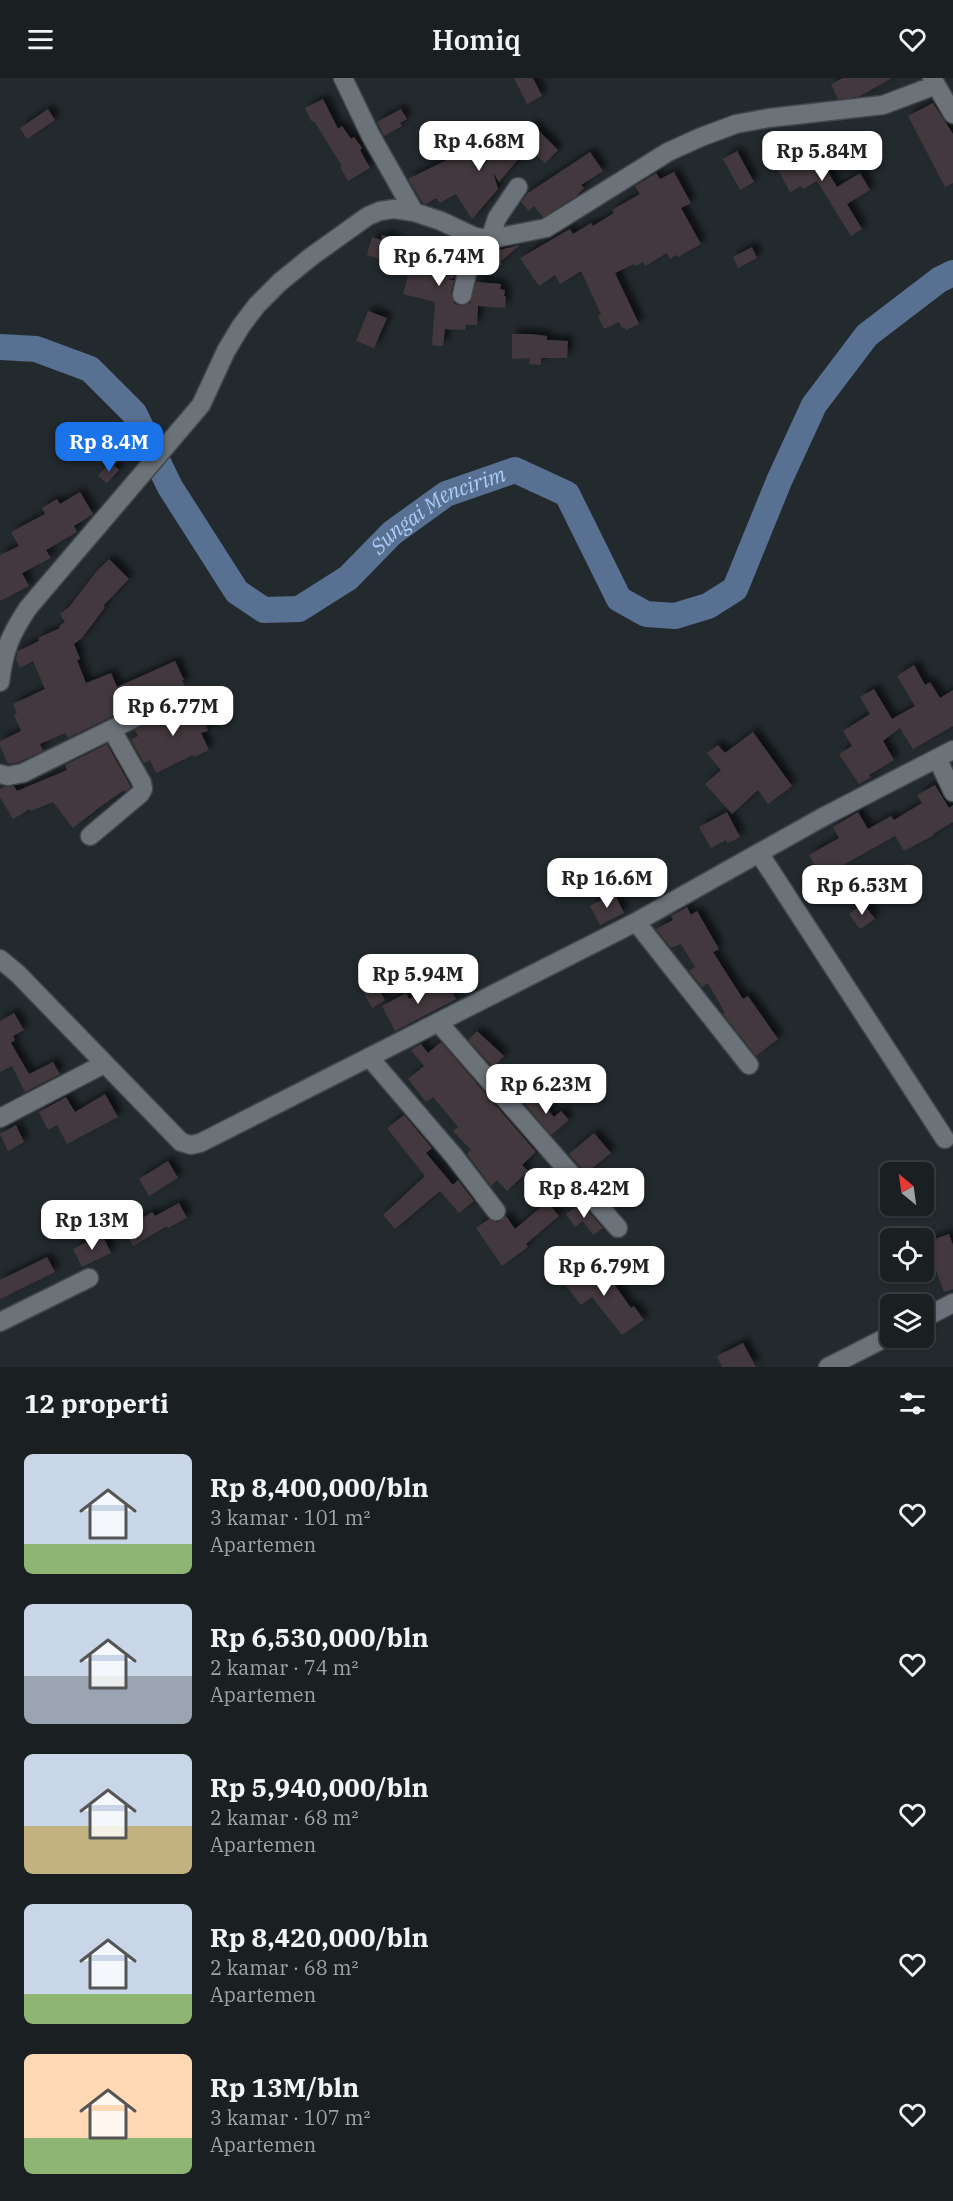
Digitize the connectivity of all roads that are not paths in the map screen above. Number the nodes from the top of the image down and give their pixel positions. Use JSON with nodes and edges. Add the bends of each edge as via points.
{"nodes":[{"id":1,"x":343,"y":78,"type":"edge"},
{"id":2,"x":934,"y":81,"type":"edge"},
{"id":3,"x":953,"y":114,"type":"edge"},
{"id":4,"x":518,"y":187,"type":"dead end"},
{"id":5,"x":414,"y":212,"type":"junction"},
{"id":6,"x":482,"y":238,"type":"junction"},
{"id":7,"x":462,"y":295,"type":"dead end"},
{"id":8,"x":0,"y":682,"type":"edge"},
{"id":9,"x":179,"y":696,"type":"dead end"},
{"id":10,"x":112,"y":730,"type":"junction"},
{"id":11,"x":945,"y":754,"type":"edge"},
{"id":12,"x":0,"y":774,"type":"edge"},
{"id":13,"x":953,"y":792,"type":"edge"},
{"id":14,"x":90,"y":836,"type":"dead end"},
{"id":15,"x":759,"y":853,"type":"junction"},
{"id":16,"x":636,"y":922,"type":"junction"},
{"id":17,"x":0,"y":959,"type":"edge"},
{"id":18,"x":438,"y":1023,"type":"junction"},
{"id":19,"x":369,"y":1057,"type":"junction"},
{"id":20,"x":104,"y":1064,"type":"junction"},
{"id":21,"x":748,"y":1065,"type":"dead end"},
{"id":22,"x":0,"y":1118,"type":"edge"},
{"id":23,"x":945,"y":1139,"type":"dead end"},
{"id":24,"x":496,"y":1211,"type":"dead end"},
{"id":25,"x":618,"y":1228,"type":"dead end"},
{"id":26,"x":89,"y":1278,"type":"dead end"},
{"id":27,"x":953,"y":1303,"type":"edge"},
{"id":28,"x":934,"y":1313,"type":"edge"},
{"id":29,"x":0,"y":1322,"type":"edge"},
{"id":30,"x":880,"y":1341,"type":"edge"},
{"id":31,"x":828,"y":1367,"type":"edge"}],
"edges":[{"from":1,"to":5,"type":"street"},
{"from":2,"to":3,"type":"street"},
{"from":2,"to":6,"type":"street","via":[[883,105],[736,124],[668,152],[546,228]]},
{"from":4,"to":6,"type":"street"},
{"from":5,"to":6,"type":"street"},
{"from":5,"to":8,"type":"street","via":[[394,209],[368,216],[280,282],[257,305],[226,351],[201,405],[16,625],[6,646]]},
{"from":6,"to":7,"type":"street"},
{"from":9,"to":10,"type":"street"},
{"from":10,"to":12,"type":"street","via":[[23,773]]},
{"from":10,"to":14,"type":"street","via":[[143,789]]},
{"from":11,"to":13,"type":"street"},
{"from":11,"to":15,"type":"street"},
{"from":15,"to":16,"type":"street"},
{"from":15,"to":23,"type":"street"},
{"from":16,"to":18,"type":"street"},
{"from":16,"to":21,"type":"street"},
{"from":17,"to":20,"type":"street"},
{"from":18,"to":19,"type":"street"},
{"from":18,"to":25,"type":"street"},
{"from":19,"to":20,"type":"street","via":[[191,1145],[181,1142]]},
{"from":19,"to":24,"type":"street"},
{"from":20,"to":22,"type":"street"},
{"from":26,"to":29,"type":"street"},
{"from":27,"to":28,"type":"street"},
{"from":30,"to":31,"type":"street"}]}
